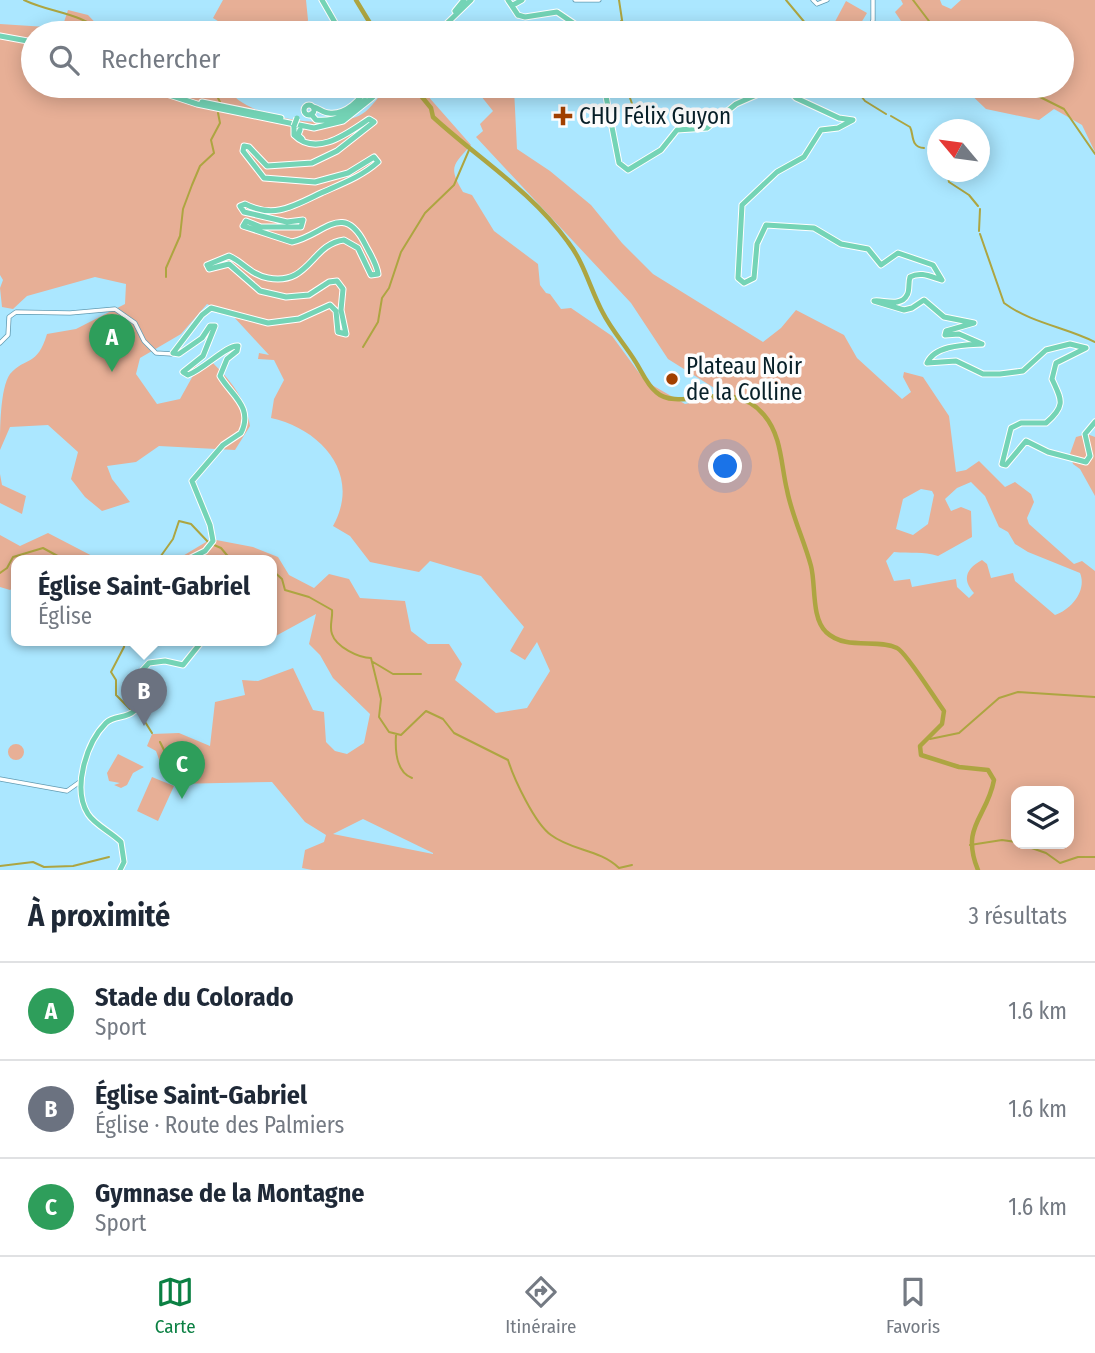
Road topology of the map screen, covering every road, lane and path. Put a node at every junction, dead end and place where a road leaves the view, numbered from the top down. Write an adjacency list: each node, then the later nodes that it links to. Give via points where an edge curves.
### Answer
1 (322, 0): 11 (main road)
2 (464, 0): 10 (main road)
3 (471, 0): 10 (main road)
4 (575, 0): 5 (street)
5 (599, 0)
6 (813, 0): 7 (street, via 817,4)
7 (827, 0)
8 (873, 0): 14 (street)
9 (515, 2): 13 (main road, via 518,15 557,12)
10 (453, 16): 12 (main road)
11 (334, 21)
12 (448, 21)
13 (570, 21)
14 (873, 21)
15 (0, 38): 16 (main road)
16 (21, 42)
17 (179, 98): 22 (main road, via 314,128 343,121)
18 (190, 98): 20 (main road, via 313,125 342,120)
19 (359, 98): 27 (main road, via 342,111)
20 (368, 98)
21 (368, 98): 27 (main road, via 342,117 319,120)
22 (369, 98)
23 (369, 98): 28 (main road, via 341,125 325,130)
24 (606, 98): 25 (main road, via 619,163 628,170 661,150 674,131 707,128)
25 (750, 98)
26 (796, 98): 31 (main road, via 835,117 853,120 821,130 804,157 777,172 744,203 737,274 741,281 748,283 754,278 761,232 772,223 817,229 841,244 868,249 881,265 898,253 930,263 942,280 916,274 910,277 904,299 874,301 907,310 924,300 944,317 974,322 944,334 962,335 981,345 942,350 930,357 929,364 956,361 983,374 1000,374 1023,371 1046,350 1070,344 1086,348 1056,362 1052,379 1061,402 1046,423 1021,423 1011,428 1003,465 1026,441 1086,462 1090,456 1085,434)
27 (309, 111): 28 (main road, bridge, via 297,117)
28 (296, 128): 30 (main road, via 299,136 312,143 339,139 367,120 374,121 337,151 309,164 270,167 248,146 243,150 258,173 270,180 315,182 348,173 374,157 378,162 295,208 263,211 240,206 244,212 264,218 303,220 302,227 261,227 246,221 243,226 292,242 332,223 345,222 359,234 378,274 371,275 358,247 344,240 328,245 305,270 288,277 264,277 229,257 211,261 207,267 229,264 260,291 286,297 309,295 337,281 343,289 346,334 338,332 336,311 330,305 299,319 268,323 211,308)
29 (0, 343): 30 (street, via 8,335 9,317 16,312 112,308 135,323 156,353)
30 (173, 353): 32 (main road, via 179,354 202,338 213,325 216,331 204,355 184,373 207,366 231,345 239,347 220,376 241,400 244,429 223,445 192,481 210,525 211,545)
31 (1095, 422)
32 (195, 555)
33 (198, 646): 35 (main road, via 183,665 163,661 142,668 128,686 136,702 134,710 103,726 87,750)
34 (0, 779): 35 (street, via 67,791)
35 (83, 781): 36 (main road, via 88,815 123,845)
36 (120, 870)

